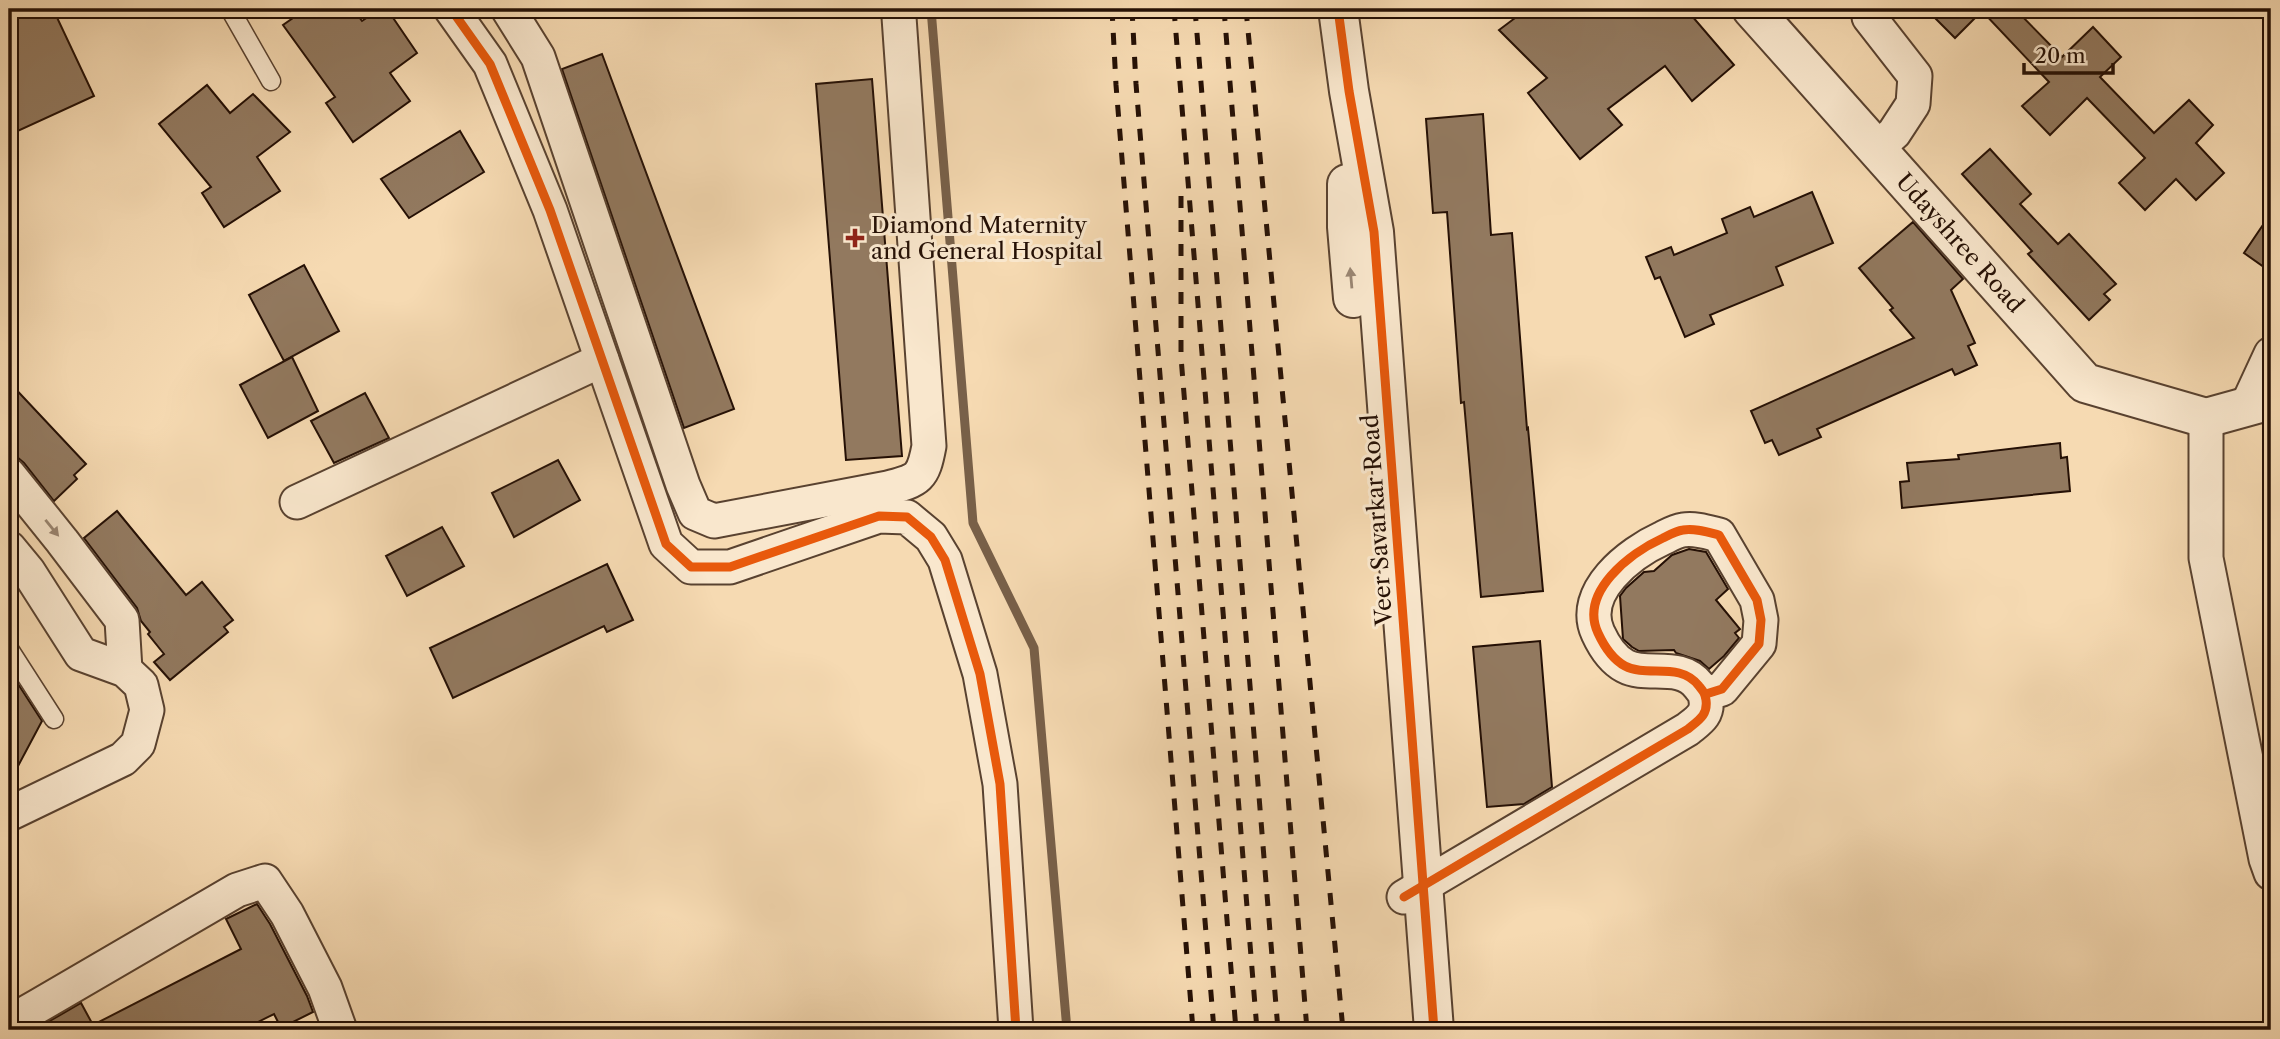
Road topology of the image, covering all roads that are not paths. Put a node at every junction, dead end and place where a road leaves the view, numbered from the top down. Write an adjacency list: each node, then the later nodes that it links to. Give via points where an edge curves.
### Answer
1 (230, 9): 8 (lane)
2 (451, 9): 11 (street, via 489,64 550,210)
3 (508, 9): 6 (street, via 538,57 683,485 695,513 714,521 888,488 911,482 925,468 929,446)
4 (1338, 9): 25 (street, Veer Savarkar Road, via 1349,91 1347,227)
5 (1752, 9): 9 (street, Udayshree Road)
6 (899, 17)
7 (1869, 17): 9 (street, via 1915,76 1913,104 1894,133)
8 (271, 81)
9 (1876, 149): 13 (street, Udayshree Road, via 2085,383)
10 (2271, 354): 12 (street)
11 (602, 360): 15 (street); 28 (street, via 666,544 691,567 730,567 879,516 907,517 931,537 945,560 980,674 1000,784)
12 (2259, 404): 13 (street)
13 (2206, 418): 24 (street, via 2206,558)
14 (9, 475): 17 (street, one-way to 17)
15 (297, 502)
16 (9, 548): 18 (street)
17 (93, 582): 18 (street); 20 (street, via 122,620)
18 (52, 609): 20 (street, via 81,654)
19 (9, 649): 22 (lane)
20 (125, 670): 23 (street, via 141,685 146,710 138,744 123,759)
21 (1706, 694): 21 (street, via 1683,673 1627,667 1606,648 1593,621 1607,579 1624,561 1680,530 1719,535 1757,600 1761,620 1759,644 1722,689); 25 (street, via 1702,718 1688,729)
22 (54, 719)
23 (9, 814)
24 (2271, 873)
25 (1414, 891): 29 (street, Veer Savarkar Road); 30 (street, Veer Savarkar Road)
26 (20, 1024): 27 (street, via 237,890 265,881 325,988)
27 (335, 1028)
28 (1016, 1030)
29 (1410, 1030)
30 (1434, 1030)

